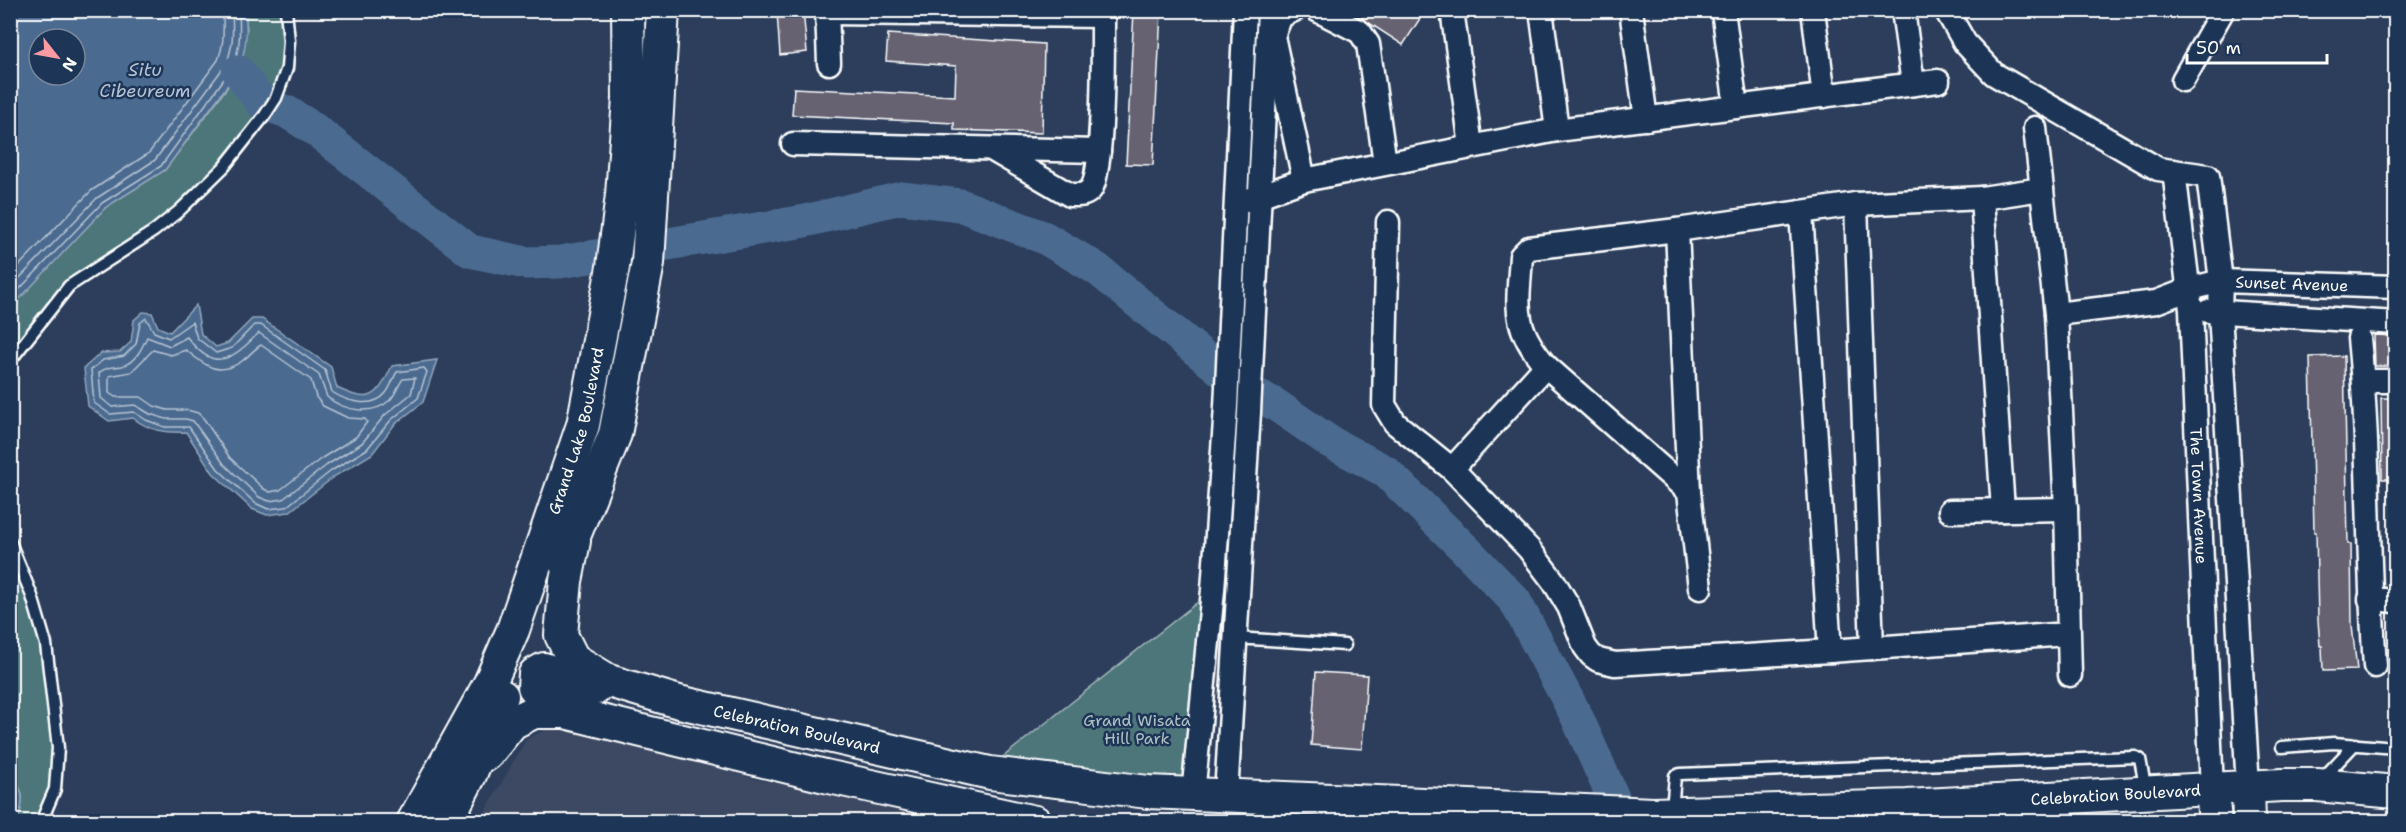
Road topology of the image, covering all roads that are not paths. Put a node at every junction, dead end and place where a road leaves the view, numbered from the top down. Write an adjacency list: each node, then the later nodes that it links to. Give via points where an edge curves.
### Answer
1 (286, 10): 49 (lane, via 286,68 276,98 265,115 224,167 179,211 69,286)
2 (628, 10): 83 (street, Grand Lake Boulevard, via 629,98 622,195 613,267 582,425 513,630 490,683)
3 (663, 10): 58 (street, Grand Lake Boulevard, via 648,263 615,434)
4 (1245, 10): 37 (street)
5 (1269, 10): 35 (street)
6 (1294, 10): 33 (street, via 1281,16 1273,36)
7 (1317, 10): 31 (street, via 1359,32 1368,44)
8 (1452, 10): 28 (street)
9 (1541, 10): 26 (street)
10 (1631, 10): 24 (street)
11 (1723, 10): 23 (street)
12 (1814, 10): 22 (street)
13 (1903, 10): 21 (street)
14 (1946, 10): 32 (street, via 1965,43 1994,74 2158,169)
15 (2223, 10): 19 (street)
16 (827, 12): 17 (street); 18 (street)
17 (1103, 14): 30 (street)
18 (829, 63)
19 (2183, 80)
20 (1938, 81): 21 (street)
21 (1913, 84): 22 (street)
22 (1824, 96): 23 (street)
23 (1736, 107): 24 (street)
24 (1646, 119): 26 (street)
25 (2035, 128): 34 (street)
26 (1557, 130): 28 (street)
27 (792, 144): 29 (street)
28 (1471, 146): 31 (street)
29 (991, 149): 30 (street); 30 (street, via 1058,190 1083,196 1094,183)
30 (1100, 151)
31 (1385, 163): 33 (street)
32 (2174, 171): 42 (street, The Town Avenue, via 2208,176); 44 (street, The Town Avenue)
33 (1304, 180): 35 (street)
34 (2042, 189): 36 (street); 46 (street)
35 (1260, 196): 37 (street); 64 (street)
36 (1982, 198): 38 (street); 56 (street)
37 (1237, 204): 80 (street, via 1213,590)
38 (1856, 204): 39 (street); 66 (street)
39 (1801, 212): 41 (street); 67 (street)
40 (1388, 222): 53 (street, via 1384,405 1395,423)
41 (1677, 230): 50 (street, via 1525,250 1521,256 1518,310 1522,332); 54 (street)
42 (2221, 281): 43 (street, Sunset Avenue); 44 (street, Sunset Avenue); 45 (street, The Town Avenue)
43 (2396, 287)
44 (2190, 300): 45 (street, Sunset Avenue); 46 (street); 78 (street, The Town Avenue)
45 (2220, 312): 47 (street, Sunset Avenue); 77 (street, The Town Avenue)
46 (2056, 314): 55 (street)
47 (2396, 323)
48 (2359, 338): 51 (street)
49 (10, 361)
50 (1546, 366): 53 (street); 54 (street)
51 (2363, 381): 52 (street); 61 (street)
52 (2396, 381)
53 (1452, 469): 67 (street, via 1529,549 1569,608 1585,647 1598,660 1615,664)
54 (1689, 492): 60 (street)
55 (2066, 509): 56 (street); 63 (street)
56 (2003, 510): 57 (street)
57 (1950, 511)
58 (574, 541): 70 (street, Celebration Boulevard, via 561,635 573,659 609,681); 75 (street, Grand Lake Boulevard, via 519,654)
59 (10, 542): 82 (lane, via 46,645 58,748 55,789)
60 (1700, 588)
61 (2370, 599): 62 (street); 68 (street)
62 (2396, 601)
63 (2068, 634): 66 (street); 69 (street)
64 (1235, 638): 65 (lane); 81 (street)
65 (1345, 645)
66 (1872, 648): 67 (street)
67 (1830, 651)
68 (2375, 666)
69 (2070, 675)
70 (679, 702): 74 (street, via 663,708 544,669 535,674 534,687 542,691 718,740); 80 (street, Celebration Boulevard, via 990,773)
71 (2355, 744): 72 (lane); 73 (lane); 76 (lane)
72 (2282, 747)
73 (2396, 748)
74 (767, 761): 75 (street, via 565,712 534,712 513,723); 85 (street)
75 (470, 775): 84 (street, Grand Lake Boulevard)
76 (2317, 784): 77 (street, Celebration Boulevard); 79 (street, Celebration Boulevard)
77 (2248, 787): 78 (street, Celebration Boulevard); 87 (street, The Town Avenue)
78 (2212, 790): 81 (street, Celebration Boulevard, via 1662,814); 86 (street, The Town Avenue)
79 (2396, 792)
80 (1193, 795): 81 (street, Celebration Boulevard)
81 (1226, 795)
82 (41, 822)
83 (413, 822)
84 (446, 822)
85 (1035, 822)
86 (2215, 822)
87 (2248, 822)

